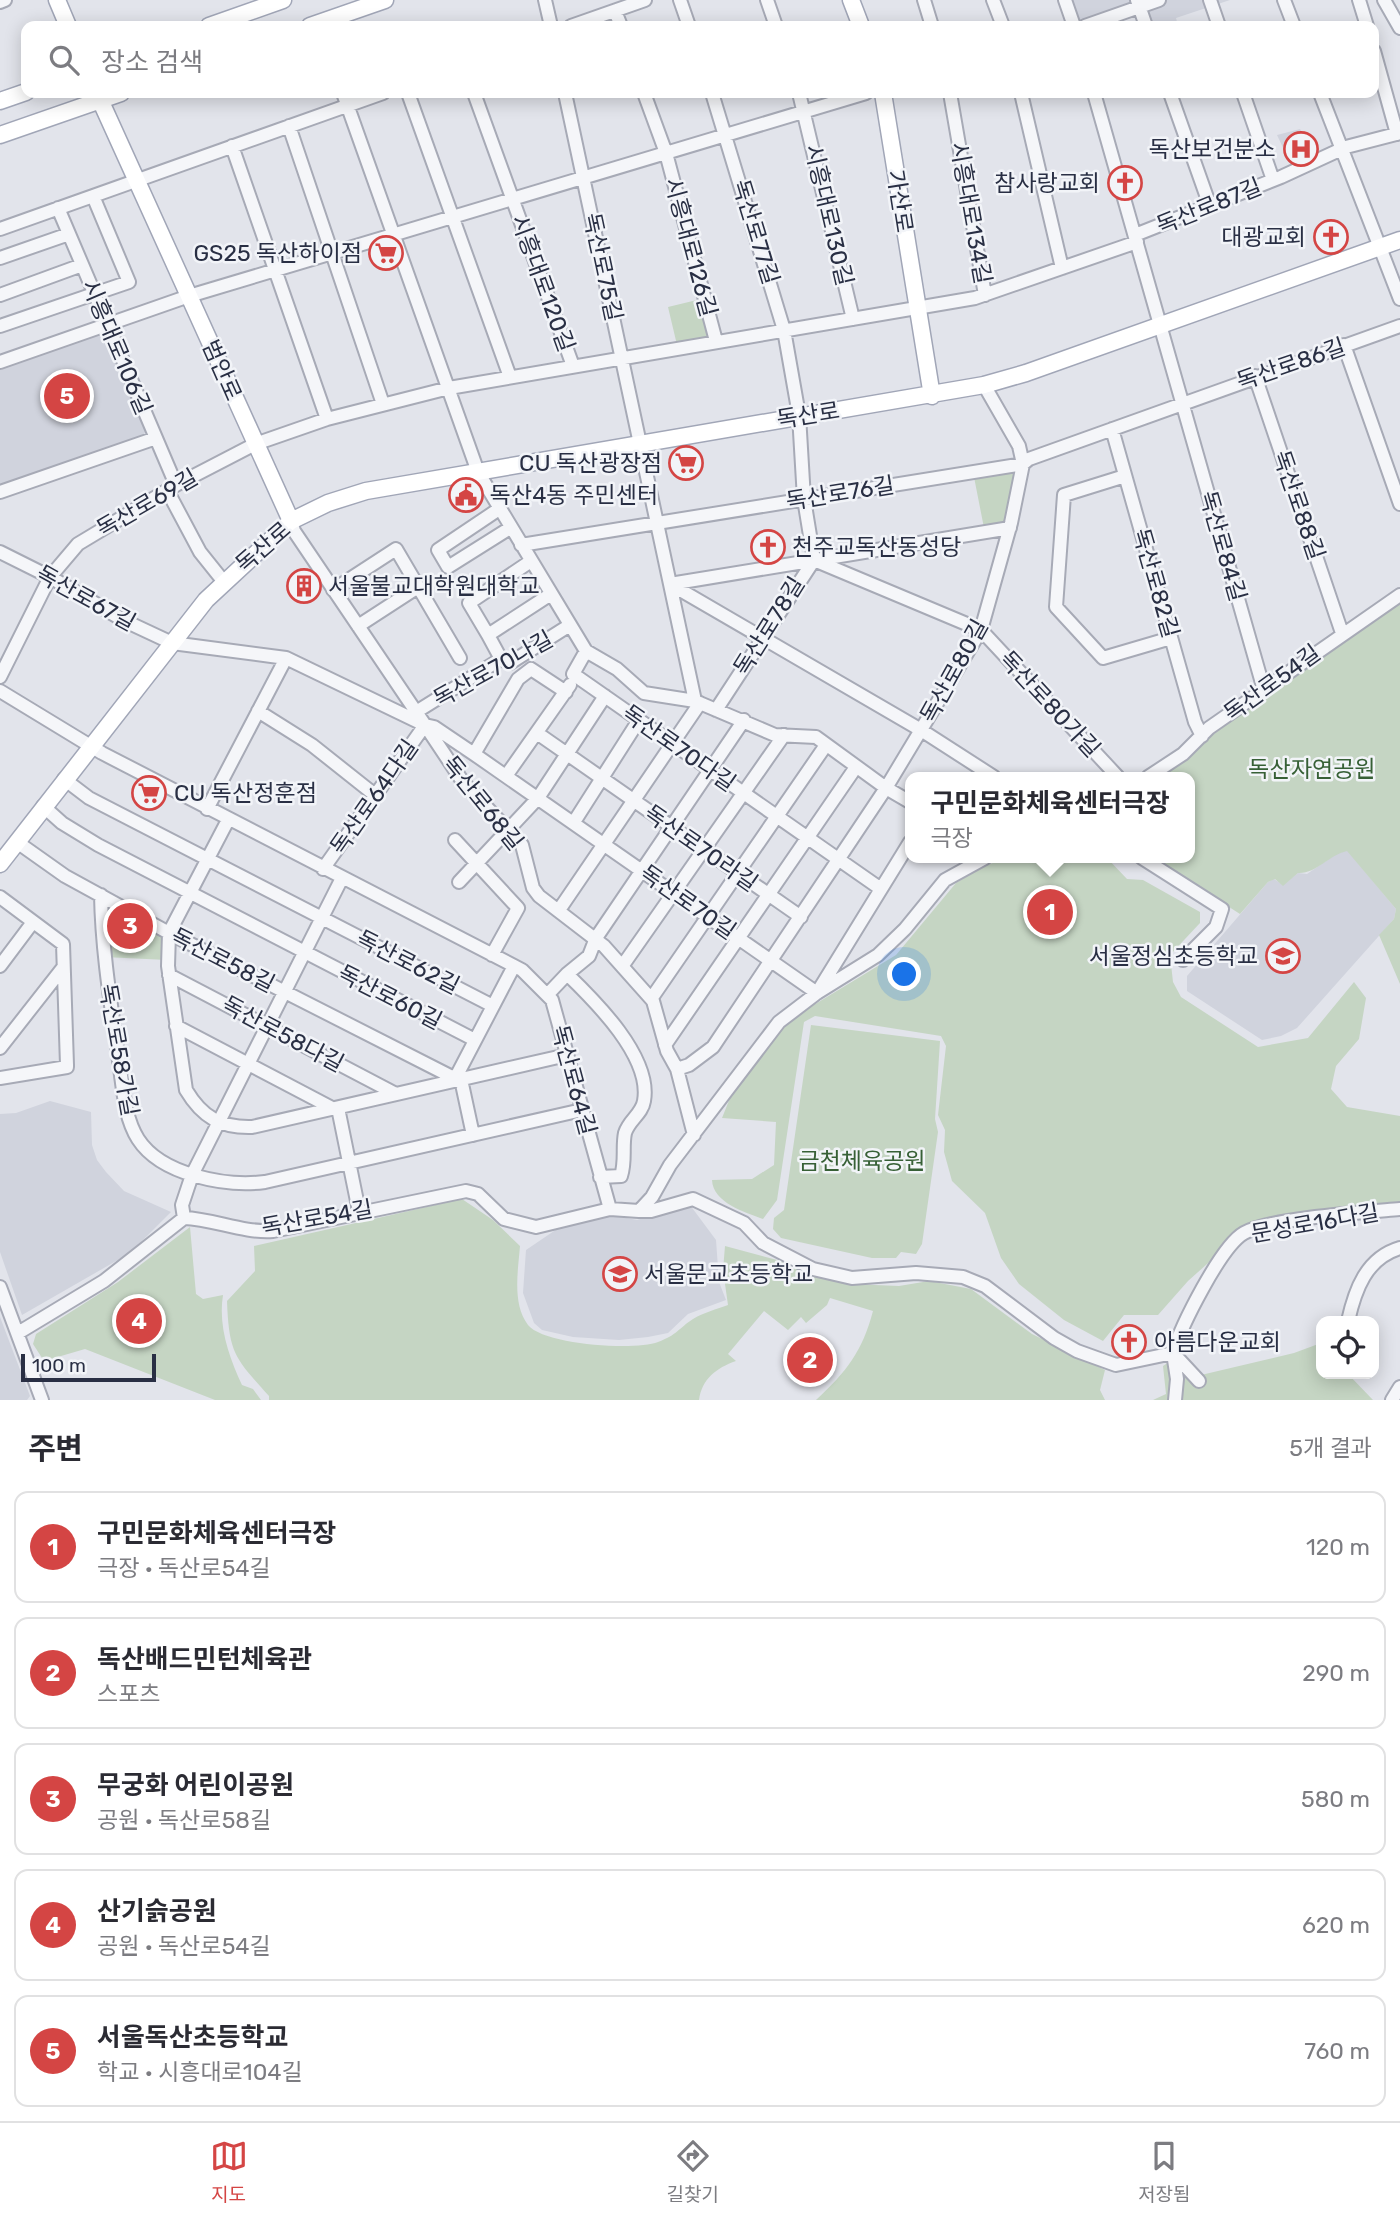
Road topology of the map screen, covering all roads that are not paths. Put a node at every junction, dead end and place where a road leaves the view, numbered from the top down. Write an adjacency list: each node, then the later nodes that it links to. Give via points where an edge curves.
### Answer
1 (5, 0): 18 (street)
2 (57, 0): 21 (main road)
3 (283, 0): 22 (main road)
4 (385, 0): 23 (main road)
5 (545, 0): 24 (street)
6 (645, 0): 20 (street)
7 (680, 0): 27 (street)
8 (767, 0): 28 (street)
9 (851, 0): 29 (main road)
10 (924, 0): 30 (street)
11 (993, 0): 31 (street)
12 (1065, 0): 32 (street)
13 (1159, 0): 19 (street)
14 (1210, 0): 35 (street)
15 (1284, 0): 36 (street)
16 (1359, 0): 37 (street)
17 (1384, 0): 38 (street)
18 (0, 2)
19 (1138, 4): 33 (street); 34 (street)
20 (615, 10): 25 (street); 26 (street)
21 (66, 21)
22 (223, 21)
23 (326, 21)
24 (550, 21)
25 (585, 21)
26 (619, 21)
27 (687, 21)
28 (774, 21)
29 (859, 21)
30 (930, 21)
31 (1001, 21)
32 (1072, 21)
33 (1097, 21)
34 (1144, 21)
35 (1217, 21)
36 (1292, 21)
37 (1365, 21)
38 (1400, 28)
39 (1379, 68): 61 (street)
40 (21, 94): 58 (main road)
41 (93, 98): 62 (main road)
42 (99, 98): 68 (main road, 범안로)
43 (410, 98): 74 (street)
44 (476, 98): 71 (street, 시흥대로120길)
45 (566, 98): 67 (street, 독산로75길)
46 (647, 98): 66 (street, 시흥대로126길)
47 (714, 98): 63 (street, 독산로77길)
48 (801, 98): 59 (street, 시흥대로130길)
49 (849, 98): 59 (street)
50 (884, 98): 91 (main road, 가산로)
51 (951, 98): 88 (street, 시흥대로134길)
52 (1022, 98): 84 (street)
53 (1095, 98): 78 (street, 독산로84길)
54 (1172, 98): 72 (street)
55 (1244, 98): 69 (street)
56 (1322, 98): 65 (street)
57 (345, 99): 60 (street); 77 (street)
58 (0, 101)
59 (805, 111): 63 (street, 시흥대로130길); 92 (street, 시흥대로130길)
60 (289, 126): 64 (street); 81 (street)
61 (1398, 133): 65 (street, 독산로87길)
62 (0, 135)
63 (727, 135): 66 (street, 시흥대로126길); 97 (street, 독산로77길)
64 (232, 146): 68 (street); 85 (street)
65 (1342, 149): 69 (street, 독산로87길); 80 (street)
66 (666, 153): 67 (street, 시흥대로126길); 98 (street, 시흥대로126길)
67 (584, 178): 71 (street, 시흥대로120길); 101 (street, 독산로75길)
68 (136, 180): 70 (street); 89 (main road, 범안로)
69 (1273, 180): 72 (street, 독산로87길)
70 (93, 196): 73 (street); 86 (street, via 129,282)
71 (513, 199): 74 (street); 102 (street, 시흥대로120길)
72 (1210, 206): 78 (street, 독산로87길)
73 (58, 208): 75 (street); 76 (street, 시흥대로106길)
74 (453, 217): 77 (street); 104 (street)
75 (0, 229)
76 (69, 234): 82 (street); 83 (street, 시흥대로106길)
77 (394, 235): 81 (street); 106 (street)
78 (1136, 238): 84 (street, 독산로87길); 94 (street, 독산로84길)
79 (1400, 240): 80 (main road, 독산로)
80 (1380, 247): 90 (street); 94 (main road, 독산로)
81 (332, 253): 85 (street); 109 (street)
82 (0, 258)
83 (82, 265): 86 (street, 시흥대로106길); 87 (street)
84 (1062, 268): 88 (street, 시흥대로134길)
85 (275, 270): 89 (street); 111 (street)
86 (95, 294): 93 (street, 시흥대로106길); 96 (street)
87 (0, 295)
88 (985, 295): 91 (street)
89 (189, 296): 93 (street); 114 (main road, 범안로)
90 (1400, 299)
91 (917, 309): 92 (street); 107 (main road, 가산로)
92 (853, 319): 97 (street)
93 (108, 324): 100 (street); 113 (street, 시흥대로106길)
94 (1161, 324): 105 (main road, 독산로); 108 (street, 독산로84길)
95 (1400, 326): 99 (street, 독산로86길)
96 (0, 327)
97 (784, 330): 98 (street); 110 (street, 독산로77길)
98 (716, 341): 101 (street)
99 (1344, 345): 103 (street, 독산로86길); 122 (street)
100 (1, 357)
101 (622, 357): 102 (street); 115 (street, 독산로75길)
102 (573, 366): 104 (street)
103 (1255, 376): 108 (street, 독산로86길); 142 (street, 독산로88길)
104 (510, 377): 106 (street)
105 (984, 385): 107 (main road, 독산로); 116 (street, via 1019,446)
106 (449, 388): 109 (street); 117 (street)
107 (932, 396): 110 (main road, 독산로)
108 (1183, 401): 112 (street); 153 (street, 독산로84길)
109 (383, 404): 111 (street)
110 (799, 415): 115 (main road, 독산로); 121 (street, 독산로78길)
111 (327, 419): 114 (street)
112 (1112, 429): 116 (street); 118 (street, 독산로82길)
113 (156, 438): 119 (street, 시흥대로106길); 120 (street)
114 (255, 444): 119 (street, 독산로69길); 124 (main road, 범안로)
115 (642, 446): 117 (main road, 독산로); 125 (street, 독산로75길)
116 (1023, 464): 121 (street, 독산로76길); 127 (street, 독산로80길)
117 (478, 472): 123 (street); 124 (main road, 독산로, via 366,491)
118 (1125, 476): 144 (street, 독산로82길); 144 (street, via 1064,495 1056,607 1103,658)
119 (171, 487): 132 (street, 독산로69길, via 78,544); 133 (street, 독산로, via 200,552)
120 (0, 492)
121 (804, 499): 125 (street, 독산로76길); 130 (street, 독산로78길)
122 (1400, 504)
123 (499, 509): 126 (street); 126 (street, via 438,550 448,567)
124 (291, 521): 133 (main road, 독산로); 136 (street, 독산로70길)
125 (657, 522): 128 (street, 독산로76길); 134 (street, 독산로75길)
126 (510, 527): 128 (street)
127 (1010, 528): 130 (street); 141 (street, 독산로80길)
128 (521, 545): 131 (street)
129 (0, 552): 132 (street, 독산로67길)
130 (814, 560): 134 (street); 141 (street); 145 (street, 독산로78길)
131 (531, 561): 137 (street); 143 (street, via 469,603)
132 (50, 577): 146 (street, 독산로67길); 152 (street, 독산로69길)
133 (224, 582): 146 (main road, 독산로)
134 (670, 584): 145 (street); 157 (street, 독산로75길)
135 (418, 587): 136 (street, via 396,549); 140 (street); 149 (street)
136 (333, 590): 140 (street, 독산로70길)
137 (551, 594): 139 (street); 143 (street)
138 (1400, 595): 142 (street, 독산로54길)
139 (570, 625): 147 (street); 150 (street, 독산로70나길, via 510,663)
140 (358, 626): 160 (street, 독산로70길)
141 (981, 630): 164 (street, 독산로80길); 176 (street, 독산로80가길)
142 (1342, 633): 153 (street, 독산로54길)
143 (488, 635): 150 (street)
144 (1171, 638): 167 (street, 독산로82길)
145 (761, 639): 159 (street, 독산로78길); 164 (street)
146 (172, 643): 148 (street); 170 (main road, 독산로)
147 (586, 652): 151 (street, via 574,668); 157 (street, via 617,668 644,692)
148 (286, 658): 158 (street); 163 (street)
149 (460, 658)
150 (501, 659): 160 (street, 독산로70나길)
151 (576, 676): 155 (street); 156 (street, 독산로70다길)
152 (0, 677)
153 (1264, 690): 167 (street, 독산로54길)
154 (0, 691): 170 (street, 독산로64길)
155 (566, 692): 165 (street); 171 (street, via 531,669 518,679)
156 (605, 696): 161 (street, 독산로70다길); 172 (street)
157 (697, 702): 159 (street); 168 (street)
158 (258, 710): 183 (street); 188 (street)
159 (716, 710): 162 (street)
160 (416, 712): 163 (street, 독산로70길)
161 (639, 720): 168 (street, 독산로70다길); 179 (street)
162 (744, 720): 166 (street); 174 (street)
163 (425, 725): 171 (street, 독산로70길); 183 (street, 독산로64다길); 193 (street, 독산로68길, via 463,782)
164 (921, 730): 175 (street); 181 (street, 독산로80길)
165 (537, 733): 172 (street, 독산로70라길); 178 (street)
166 (784, 735): 169 (street, via 808,734); 182 (street)
167 (1202, 736): 177 (street, 독산로54길)
168 (673, 744): 174 (street, 독산로70다길); 186 (street)
169 (826, 744): 173 (street); 189 (street)
170 (90, 745): 180 (main road, 독산로); 188 (street, 독산로64길)
171 (474, 754): 178 (street, 독산로70길)
172 (567, 755): 179 (street, 독산로70라길); 184 (street)
173 (856, 767): 181 (street); 194 (street)
174 (710, 769): 182 (street, 독산로70다길); 192 (street)
175 (986, 772)
176 (1113, 772)
177 (1156, 772)
178 (506, 776): 184 (street, 독산로70길)
179 (602, 778): 186 (street, 독산로70라길); 191 (street)
180 (64, 779): 187 (main road, 독산로); 200 (street, 독산로62길, via 89,798)
181 (886, 788): 185 (street); 201 (street, 독산로80길)
182 (744, 793): 189 (street, 독산로70다길); 198 (street)
183 (375, 795): 206 (street, 독산로64다길)
184 (538, 798): 191 (street, 독산로70길); 193 (street)
185 (905, 799)
186 (634, 800): 192 (street, 독산로70라길); 197 (street)
187 (43, 807): 196 (main road, 독산로); 213 (street, 독산로60길, via 98,845)
188 (207, 809): 190 (street, 독산로64길)
189 (777, 816): 194 (street, 독산로70다길); 208 (street)
190 (228, 820): 200 (street); 206 (street, 독산로64길)
191 (574, 822): 197 (street, 독산로70길)
192 (672, 827): 198 (street, 독산로70라길); 207 (street)
193 (511, 830): 205 (street); 217 (street, 독산로68길, via 522,845 533,888)
194 (808, 837): 201 (street, 독산로70다길); 215 (street)
195 (455, 840): 205 (street)
196 (17, 842): 204 (main road, 독산로); 214 (street, 독산로58길)
197 (605, 844): 207 (street, 독산로70길); 217 (street)
198 (704, 849): 208 (street, 독산로70라길); 212 (street)
199 (905, 850): 211 (street)
200 (208, 857): 213 (street); 220 (street, 독산로62길)
201 (839, 859): 211 (street, 독산로70다길); 219 (street)
202 (974, 863): 236 (street, via 945,880 893,943)
203 (1150, 863): 227 (street, via 1222,909 1216,926)
204 (0, 864)
205 (477, 864): 210 (street); 226 (street, via 518,908)
206 (323, 869): 209 (street, 독산로64길)
207 (642, 870): 212 (street, 독산로70길); 223 (street)
208 (738, 873): 215 (street, 독산로70라길); 218 (street)
209 (342, 878): 220 (street); 226 (street, 독산로64길)
210 (459, 882)
211 (881, 889): 236 (street)
212 (674, 892): 218 (street, 독산로70길); 229 (street)
213 (189, 893): 222 (street); 225 (street, 독산로60길)
214 (101, 895): 222 (street, 독산로58길); 257 (street, 독산로58가길, via 104,965 132,1125 146,1149)
215 (768, 895): 219 (street, 독산로70라길); 224 (street)
216 (0, 897): 221 (street)
217 (559, 910): 223 (street, 독산로68길)
218 (708, 916): 224 (street, 독산로70길); 238 (street)
219 (801, 917): 228 (street)
220 (323, 918): 225 (street); 239 (street, 독산로62길)
221 (33, 922): 230 (street); 232 (street, via 63,944)
222 (169, 933): 234 (street); 235 (street, 독산로58길)
223 (596, 938): 229 (street, 독산로68길); 233 (street, via 589,956)
224 (738, 938): 228 (street, 독산로70길); 244 (street)
225 (304, 953): 235 (street); 242 (street, 독산로60길)
226 (492, 955): 231 (street, 독산로64길)
227 (1183, 960)
228 (772, 961): 236 (street, 독산로70길); 247 (street, via 713,1047)
229 (623, 965): 238 (street, 독산로68길)
230 (0, 966)
231 (514, 966): 237 (street, 독산로64길); 239 (street)
232 (62, 969): 243 (street); 248 (street, via 67,1067)
233 (567, 974): 237 (street); 258 (street, via 617,1029 640,1073 644,1093 639,1112 625,1133 621,1176)
234 (169, 975): 240 (street, 독산로58다길); 241 (street)
235 (285, 991): 240 (street, 독산로58길); 249 (street, 독산로58길)
236 (817, 993): 255 (street, via 766,1037)
237 (548, 994): 245 (street, 독산로64길)
238 (651, 999): 244 (street, 독산로68길, via 661,1021)
239 (493, 1006): 242 (street)
240 (267, 1025): 246 (street, 독산로58길); 250 (street, 독산로58다길)
241 (176, 1026): 246 (street); 253 (street, via 186,1090)
242 (475, 1040): 249 (street)
243 (1, 1044)
244 (664, 1045): 247 (street, 독산로68길)
245 (568, 1055): 249 (street); 252 (street, 독산로64길)
246 (248, 1063): 251 (street); 253 (street, 독산로58길)
247 (677, 1069): 255 (street, 독산로68길)
248 (0, 1078)
249 (458, 1080): 250 (street); 254 (street)
250 (396, 1094): 251 (street)
251 (336, 1108): 253 (street, via 251,1127); 256 (street)
252 (582, 1110): 254 (street, 독산로58가길); 258 (street, 독산로64길)
253 (217, 1123): 257 (street, 독산로58길)
254 (473, 1135): 256 (street, 독산로58가길)
255 (694, 1135): 262 (street)
256 (349, 1164): 257 (street, 독산로58가길, via 244,1185); 261 (street)
257 (192, 1175): 263 (street, via 182,1205)
258 (600, 1177): 259 (street, 독산로64길)
259 (610, 1209): 261 (street, 독산로54길, via 536,1227 504,1219 478,1194 466,1191); 262 (street, 독산로54길)
260 (1400, 1209): 268 (street, 문성로16다길, via 1245,1233 1232,1243 1199,1296)
261 (359, 1211): 263 (street, 독산로54길, via 261,1232)
262 (639, 1211): 268 (street, 독산로54길, via 693,1199 744,1223 763,1243 813,1269 852,1278 916,1273 963,1277 985,1286 1054,1338 1116,1365)
263 (184, 1218): 267 (street, via 104,1281)
264 (1400, 1248): 266 (street, via 1367,1270)
265 (0, 1287): 267 (street)
266 (1349, 1316)
267 (18, 1333): 271 (street)
268 (1173, 1353): 269 (street); 272 (street, 문성로16다길)
269 (1199, 1381)
270 (1400, 1387): 273 (street)
271 (42, 1400)
272 (1175, 1400)
273 (1392, 1400)

